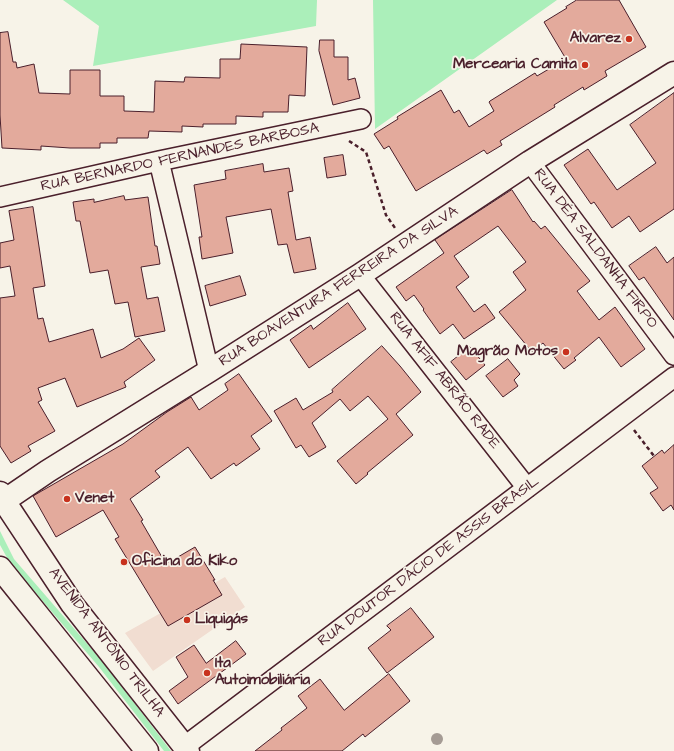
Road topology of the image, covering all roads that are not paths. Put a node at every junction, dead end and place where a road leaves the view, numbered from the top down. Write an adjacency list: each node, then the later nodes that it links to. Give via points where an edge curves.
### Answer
1 (674, 73): 4 (street, RUA BOAVENTURA FERREIRA DA SILVA)
2 (361, 119): 3 (street, RUA BERNARDO FERNANDES BARBOSA)
3 (159, 160): 5 (street, RUA BERNARDO FERNANDES BARBOSA); 8 (street)
4 (530, 162): 6 (street, RUA BOAVENTURA FERREIRA DA SILVA); 7 (street, RUA DÉA SALDANHA FIRPO)
5 (0, 197)
6 (360, 275): 8 (street, RUA BOAVENTURA FERREIRA DA SILVA); 10 (street, RUA AFIF ABRÃO RADE)
7 (674, 355)
8 (209, 371): 11 (street, RUA BOAVENTURA FERREIRA DA SILVA)
9 (674, 377): 10 (street, RUA DOUTOR DÁCIO DE ASSIS BRASIL)
10 (527, 488): 13 (street, RUA DOUTOR DÁCIO DE ASSIS BRASIL)
11 (2, 497): 13 (street, AVENIDA ANTÔNIO TRILHA, via 72,604)
12 (0, 568): 14 (street)
13 (187, 749)
14 (147, 751)

